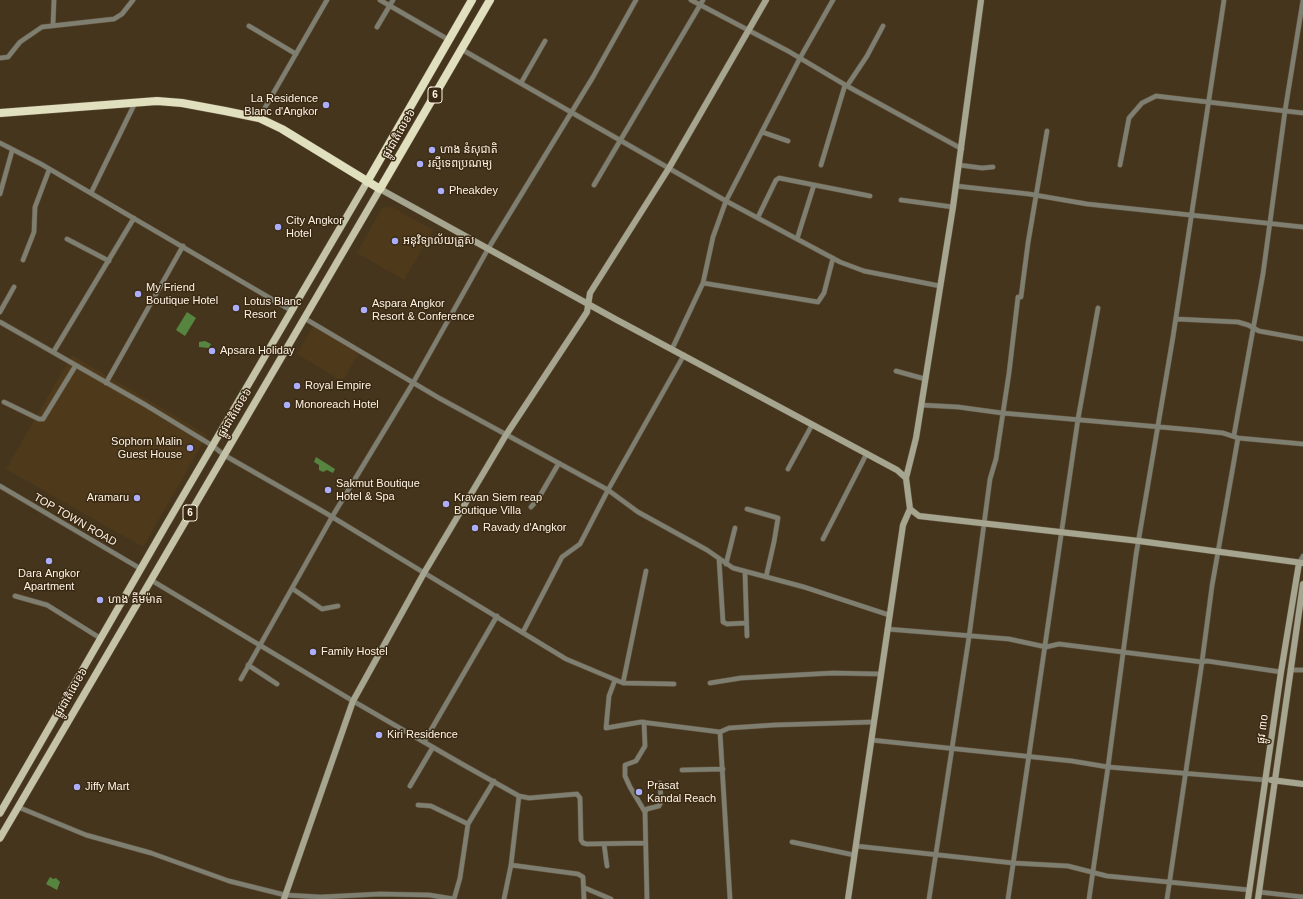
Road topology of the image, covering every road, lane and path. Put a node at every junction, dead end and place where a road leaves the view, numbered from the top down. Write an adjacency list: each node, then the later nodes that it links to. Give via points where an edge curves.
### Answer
1 (54, 0): 18 (street)
2 (133, 0): 18 (street, via 114,20)
3 (327, 0): 26 (street)
4 (380, 0): 16 (street)
5 (393, 0): 16 (street)
6 (472, 0): 23 (highway, ផ្លូវជាតិលេខ៦ / 6)
7 (490, 0): 25 (highway, ផ្លូវជាតិលេខ៦ / 6)
8 (636, 0): 34 (street, via 594,77)
9 (691, 0): 17 (street)
10 (703, 0): 17 (street)
11 (766, 0): 22 (street)
12 (833, 0): 28 (street)
13 (981, 0): 43 (street)
14 (1224, 0): 32 (street)
15 (1302, 0): 33 (street)
16 (390, 5): 21 (street); 23 (street)
17 (700, 5): 22 (street); 40 (street)
18 (53, 24): 27 (street, via 32,33 20,42 8,57)
19 (249, 26): 26 (street)
20 (883, 26): 30 (street, via 867,56)
21 (377, 27)
22 (749, 32): 28 (street); 49 (street)
23 (449, 40): 51 (highway, ផ្លូវជាតិលេខ៦ / 6)
24 (545, 41): 29 (street)
25 (461, 49): 29 (street); 55 (highway, ផ្លូវជាតិលេខ៦ / 6)
26 (296, 54): 37 (street)
27 (0, 58)
28 (800, 58): 30 (street); 39 (street)
29 (521, 82): 34 (street)
30 (846, 85): 43 (street); 45 (street)
31 (136, 102): 35 (highway); 37 (highway, via 182,103); 56 (street)
32 (1208, 102): 33 (street); 47 (street, via 1156,96 1142,103 1129,118); 63 (street)
33 (1285, 110): 36 (street); 66 (street)
34 (571, 111): 40 (street); 71 (street)
35 (0, 113)
36 (1303, 113)
37 (259, 118): 51 (highway, via 282,129)
38 (1047, 131): 59 (street)
39 (762, 132): 41 (street); 61 (street)
40 (622, 140): 49 (street); 52 (street)
41 (788, 141)
42 (0, 143): 44 (street)
43 (962, 149): 46 (street)
44 (12, 151): 50 (street); 57 (street)
45 (820, 165)
46 (959, 165): 48 (street); 54 (street)
47 (1120, 165)
48 (993, 167)
49 (669, 168): 61 (street); 78 (street, via 590,293)
50 (49, 170): 56 (street); 73 (street, via 35,207 34,232)
51 (367, 182): 55 (highway); 80 (main road, ផ្លូវជាតិលេខ៦ / 6)
52 (594, 185)
53 (814, 185): 58 (street); 64 (street, via 778,178); 69 (street)
54 (956, 186): 59 (street); 62 (street)
55 (380, 189): 71 (street); 82 (main road, ផ្លូវជាតិលេខ៦ / 6)
56 (91, 193): 65 (street)
57 (0, 194)
58 (870, 196)
59 (1037, 196): 63 (street, via 1087,204); 97 (street)
60 (902, 200): 62 (street)
61 (726, 201): 64 (street); 75 (street, via 713,237)
62 (953, 207): 77 (street)
63 (1192, 214): 66 (street); 83 (street)
64 (758, 217): 69 (street)
65 (134, 218): 70 (street); 74 (street)
66 (1271, 223): 67 (street); 85 (street)
67 (1303, 227)
68 (67, 239): 74 (street)
69 (797, 239): 72 (street)
70 (183, 246): 80 (street); 93 (street)
71 (488, 249): 78 (street); 94 (street)
72 (833, 258): 75 (street, via 824,293 818,302); 77 (street, via 864,271)
73 (23, 260)
74 (109, 261): 88 (street)
75 (703, 283): 87 (street)
76 (14, 286): 81 (street)
77 (940, 286): 92 (street)
78 (588, 303): 87 (street); 101 (street, via 587,312)
79 (1098, 308): 98 (street)
80 (292, 311): 104 (main road, ផ្លូវជាតិលេខ៦ / 6)
81 (0, 312)
82 (304, 318): 94 (street); 106 (main road, ផ្លូវជាតិលេខ៦ / 6)
83 (1176, 319): 85 (street, via 1230,321 1248,325); 100 (street)
84 (0, 322): 88 (street)
85 (1254, 330): 86 (street); 102 (street, via 1242,385)
86 (1303, 339)
87 (672, 349): 89 (street)
88 (54, 352): 90 (street)
89 (684, 355): 99 (street); 111 (street)
90 (76, 365): 93 (street); 95 (street, via 43,419)
91 (896, 370): 92 (street)
92 (925, 379): 96 (street)
93 (106, 383): 104 (street)
94 (413, 383): 101 (street); 115 (street)
95 (4, 402)
96 (921, 406): 97 (street, via 958,407); 109 (street)
97 (1002, 413): 98 (street); 116 (street)
98 (1078, 419): 100 (street); 118 (street)
99 (812, 425): 105 (street); 108 (street)
100 (1159, 428): 102 (street); 120 (street)
101 (506, 435): 107 (street); 128 (street)
102 (1236, 436): 103 (street); 121 (street)
103 (1303, 444)
104 (213, 446): 106 (street); 126 (main road, ផ្លូវជាតិលេខ៦ / 6)
105 (867, 453): 109 (street); 119 (street)
106 (224, 455): 115 (street); 131 (main road, ផ្លូវជាតិលេខ៦ / 6)
107 (558, 463): 111 (street); 112 (street, via 538,499)
108 (788, 469)
109 (906, 478): 114 (street)
110 (0, 486): 126 (street, TOP TOWN ROAD)
111 (608, 490): 123 (street, via 638,512); 140 (street, via 580,544 562,557)
112 (531, 506)
113 (747, 509): 130 (street, via 777,517 778,520)
114 (910, 510): 116 (street, via 924,517); 136 (street, via 903,525)
115 (332, 517): 128 (street); 133 (street)
116 (984, 524): 118 (street); 142 (street)
117 (735, 528): 125 (street)
118 (1062, 532): 120 (street); 145 (street)
119 (823, 539)
120 (1139, 541): 121 (street); 146 (street)
121 (1218, 553): 124 (street); 147 (street)
122 (1303, 556): 124 (street)
123 (719, 559): 125 (street); 138 (street, via 723,622)
124 (1301, 563): 151 (street, ផ្លូវ ៣០)
125 (726, 564): 129 (street)
126 (141, 569): 143 (main road, ផ្លូវជាតិលេខ៦ / 6)
127 (646, 571): 156 (street)
128 (424, 572): 137 (street); 159 (street)
129 (745, 573): 130 (street); 138 (street)
130 (766, 577): 136 (street)
131 (150, 580): 144 (street); 181 (main road, ផ្លូវជាតិលេខ៦ / 6)
132 (1303, 584): 149 (street, ផ្លូវ ៣០)
133 (293, 589): 135 (street, via 322,608); 144 (street)
134 (15, 596): 143 (street, via 47,605)
135 (338, 606)
136 (889, 615): 139 (street)
137 (496, 616): 140 (street); 164 (street)
138 (746, 623): 141 (street)
139 (887, 629): 142 (street); 152 (street)
140 (523, 632): 154 (street, via 566,659)
141 (747, 636)
142 (969, 637): 145 (street, via 1009,639); 166 (street)
143 (100, 638): 179 (main road, ផ្លូវជាតិលេខ៦ / 6)
144 (259, 646): 148 (street); 159 (street)
145 (1046, 647): 146 (street, via 1059,644); 167 (street)
146 (1123, 654): 147 (street); 168 (street)
147 (1202, 662): 151 (street); 171 (street)
148 (248, 666): 153 (street); 157 (street)
149 (1290, 670): 150 (street); 173 (street, ផ្លូវ ៣០)
150 (1303, 670)
151 (1281, 672): 172 (street, ផ្លូវ ៣០)
152 (880, 674): 155 (street, via 833,673); 161 (street)
153 (241, 679)
154 (615, 680): 156 (street); 160 (street, via 609,696 606,728)
155 (710, 682)
156 (623, 683): 158 (street)
157 (277, 684)
158 (674, 684)
159 (353, 701): 164 (street); 201 (street)
160 (644, 722): 162 (street); 183 (street, via 645,746 636,762 625,765 625,776)
161 (873, 722): 162 (street, via 774,725 729,728); 163 (street)
162 (720, 732): 169 (street)
163 (871, 740): 166 (street); 190 (street)
164 (424, 742): 165 (street)
165 (433, 747): 174 (street); 177 (street)
166 (952, 748): 167 (street); 191 (street)
167 (1028, 757): 168 (street); 193 (street)
168 (1108, 767): 171 (street); 196 (street)
169 (723, 769): 170 (street); 207 (street)
170 (682, 770)
171 (1186, 775): 172 (street); 197 (street)
172 (1266, 780): 173 (street); 199 (street, ផ្លូវ ៣០)
173 (1274, 780): 176 (street); 200 (street, ផ្លូវ ៣០)
174 (494, 781): 178 (street); 185 (street)
175 (660, 783): 183 (street, via 658,806)
176 (1303, 784)
177 (410, 786)
178 (519, 796): 189 (street, via 529,798 577,794 580,798 581,840 587,844); 194 (street)
179 (7, 800): 181 (main road); 182 (main road, ផ្លូវជាតិលេខ៦ / 6)
180 (418, 805): 185 (street, via 430,806)
181 (18, 806): 184 (main road, ផ្លូវជាតិលេខ៦ / 6); 201 (street, via 86,835 151,853 229,881)
182 (2, 810): 184 (main road)
183 (645, 812): 188 (street)
184 (14, 814): 186 (main road, ផ្លូវជាតិលេខ៦ / 6)
185 (468, 824): 201 (street, via 460,878 454,899 429,895 380,894)
186 (0, 838)
187 (792, 842): 192 (street)
188 (645, 843): 189 (street); 206 (street)
189 (604, 844): 195 (street)
190 (856, 846): 191 (street); 192 (street)
191 (935, 854): 193 (street); 209 (street)
192 (854, 855): 208 (street)
193 (1013, 863): 196 (street, via 1068,866); 210 (street)
194 (511, 865): 198 (street, via 578,874 583,877); 203 (street)
195 (607, 866)
196 (1093, 873): 197 (street); 211 (street)
197 (1170, 882): 199 (street); 212 (street)
198 (585, 888): 204 (street); 205 (street)
199 (1250, 890): 213 (street, ផ្លូវ ៣០)
200 (1258, 896): 202 (street)
201 (284, 897)
202 (1303, 897)
203 (504, 899)
204 (584, 899)
205 (611, 899)
206 (647, 899)
207 (730, 899)
208 (848, 899)
209 (929, 899)
210 (1008, 899)
211 (1089, 899)
212 (1167, 899)
213 (1248, 899)

